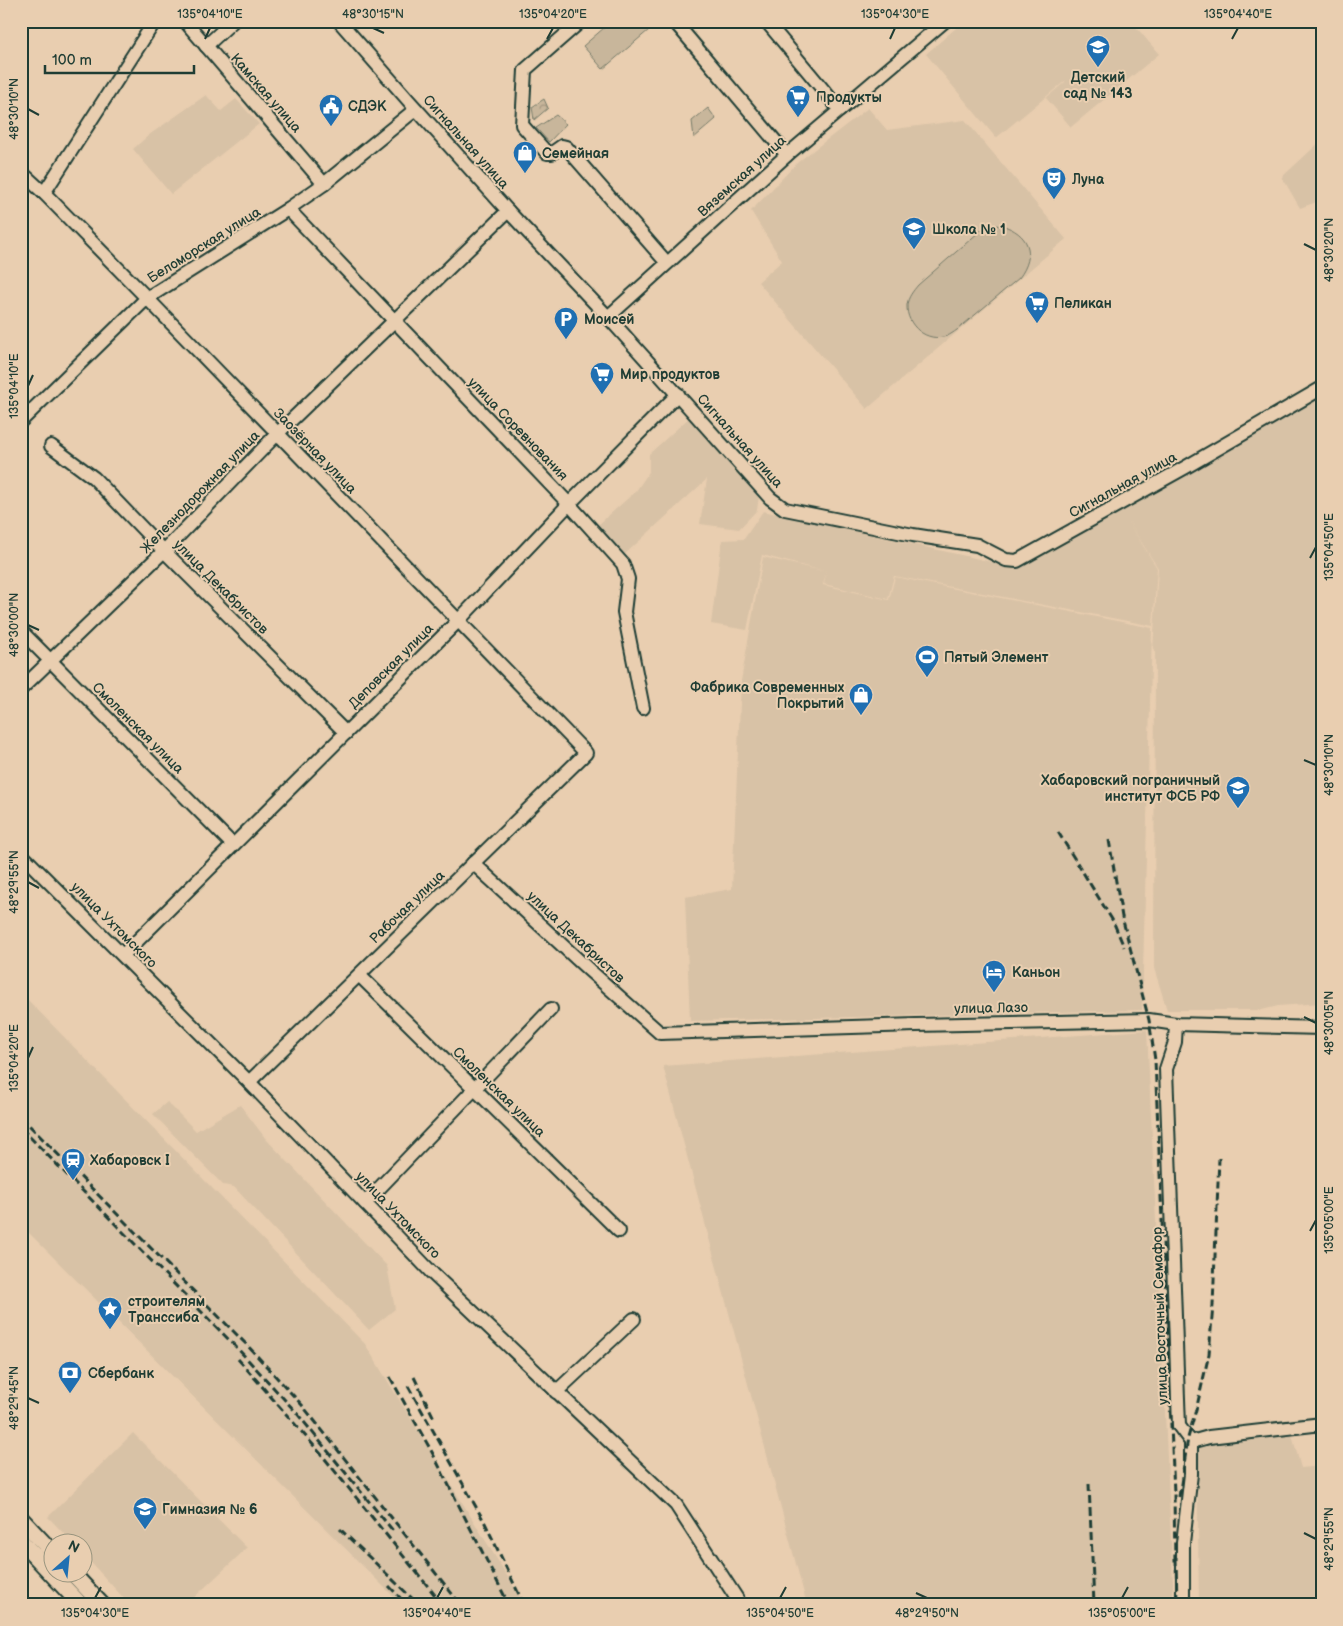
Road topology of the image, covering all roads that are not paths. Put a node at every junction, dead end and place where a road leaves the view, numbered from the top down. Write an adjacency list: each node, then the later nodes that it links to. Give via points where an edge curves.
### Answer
1 (155, 21): 15 (street)
2 (185, 21): 9 (street, Камская улица)
3 (233, 21): 9 (street)
4 (339, 21): 10 (street, Сигнальная улица)
5 (581, 21): 18 (street, via 526,70 522,125 547,153 566,147)
6 (674, 21): 12 (street)
7 (766, 21): 11 (street)
8 (945, 21): 11 (street, Вяземская улица)
9 (206, 46): 14 (street, Камская улица)
10 (416, 109): 14 (street, Беломорская улица); 17 (street, Сигнальная улица)
11 (840, 110): 12 (street, Вяземская улица)
12 (787, 155): 18 (street, Вяземская улица)
13 (21, 172): 15 (street, Заозёрная улица)
14 (324, 184): 16 (street, Беломорская улица)
15 (44, 193): 19 (street, Заозёрная улица)
16 (288, 209): 19 (street, Беломорская улица); 21 (street, улица Соревнования)
17 (508, 211): 20 (street, Сигнальная улица); 21 (street, Железнодорожная улица)
18 (667, 264): 20 (street, Вяземская улица)
19 (147, 298): 24 (street, Беломорская улица); 25 (street, Заозёрная улица)
20 (608, 317): 23 (street, Сигнальная улица)
21 (394, 321): 25 (street, Железнодорожная улица); 27 (street, улица Соревнования)
22 (1322, 388): 23 (street, Сигнальная улица, via 1017,561 1006,560 977,545 785,509 770,498)
23 (678, 394): 27 (street, Деповская улица)
24 (22, 419)
25 (277, 434): 28 (street, Железнодорожная улица); 29 (street, Заозёрная улица)
26 (51, 446): 28 (street, улица Декабристов, via 94,478)
27 (569, 504): 29 (street, Деповская улица); 33 (street, улица Соревнования, via 624,564 628,579 624,612)
28 (164, 552): 31 (street, Железнодорожная улица); 34 (street, улица Декабристов)
29 (458, 621): 34 (street, Деповская улица); 35 (street, Заозёрная улица)
30 (21, 631): 31 (street, Смоленская улица)
31 (51, 660): 32 (street, Железнодорожная улица); 36 (street, Смоленская улица)
32 (21, 689)
33 (643, 708)
34 (346, 733): 36 (street, Деповская улица)
35 (586, 753): 38 (street, Рабочая улица)
36 (233, 845): 39 (street, Деповская улица)
37 (21, 854): 39 (street, улица Ухтомского)
38 (473, 863): 40 (street, Рабочая улица); 44 (street, улица Декабристов)
39 (123, 955): 45 (street, улица Ухтомского)
40 (359, 975): 45 (street, Рабочая улица); 46 (street, Смоленская улица)
41 (550, 1009): 46 (street)
42 (1176, 1024): 43 (street, улица Лазо); 44 (street, улица Лазо, via 1149,1020); 52 (street, улица Восточный Семафор, via 1175,1042 1166,1068 1177,1376 1179,1426)
43 (1322, 1028)
44 (660, 1033)
45 (249, 1082): 47 (street, улица Ухтомского)
46 (474, 1089): 47 (street); 48 (street, Смоленская улица)
47 (365, 1203): 50 (street, улица Ухтомского, via 433,1274)
48 (619, 1231)
49 (634, 1319): 50 (street)
50 (556, 1392): 59 (street, улица Ухтомского, via 676,1505)
51 (1322, 1424): 52 (street, via 1209,1436)
52 (1191, 1442): 60 (street, via 1191,1474 1183,1543)
53 (21, 1519): 55 (main road)
54 (21, 1541): 57 (main road)
55 (42, 1541)
56 (82, 1584): 58 (main road)
57 (81, 1605)
58 (102, 1605)
59 (741, 1605)
60 (1183, 1605)

